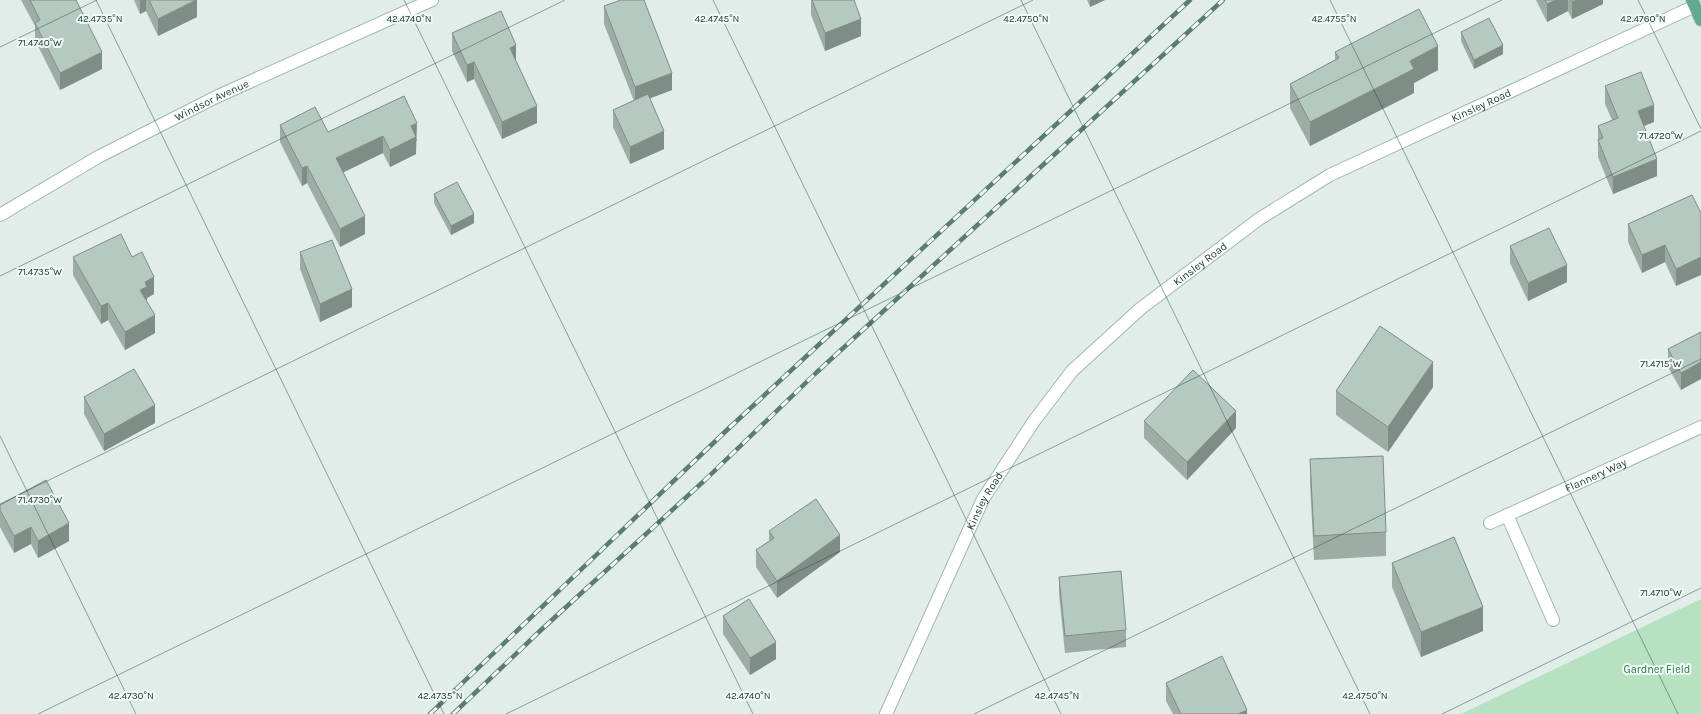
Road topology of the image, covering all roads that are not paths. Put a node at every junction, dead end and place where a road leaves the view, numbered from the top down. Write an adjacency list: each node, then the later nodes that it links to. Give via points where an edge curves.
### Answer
1 (432, 0): 3 (street, Windsor Avenue, via 216,97 98,156)
2 (1698, 11): 8 (street, Kinsley Road, via 1330,175 1259,219 1140,309 1072,372 1034,421 983,499)
3 (0, 215)
4 (1701, 427): 5 (street, Flannery Way)
5 (1507, 515): 6 (street, Flannery Way); 7 (street)
6 (1490, 523)
7 (1553, 620)
8 (886, 714)

